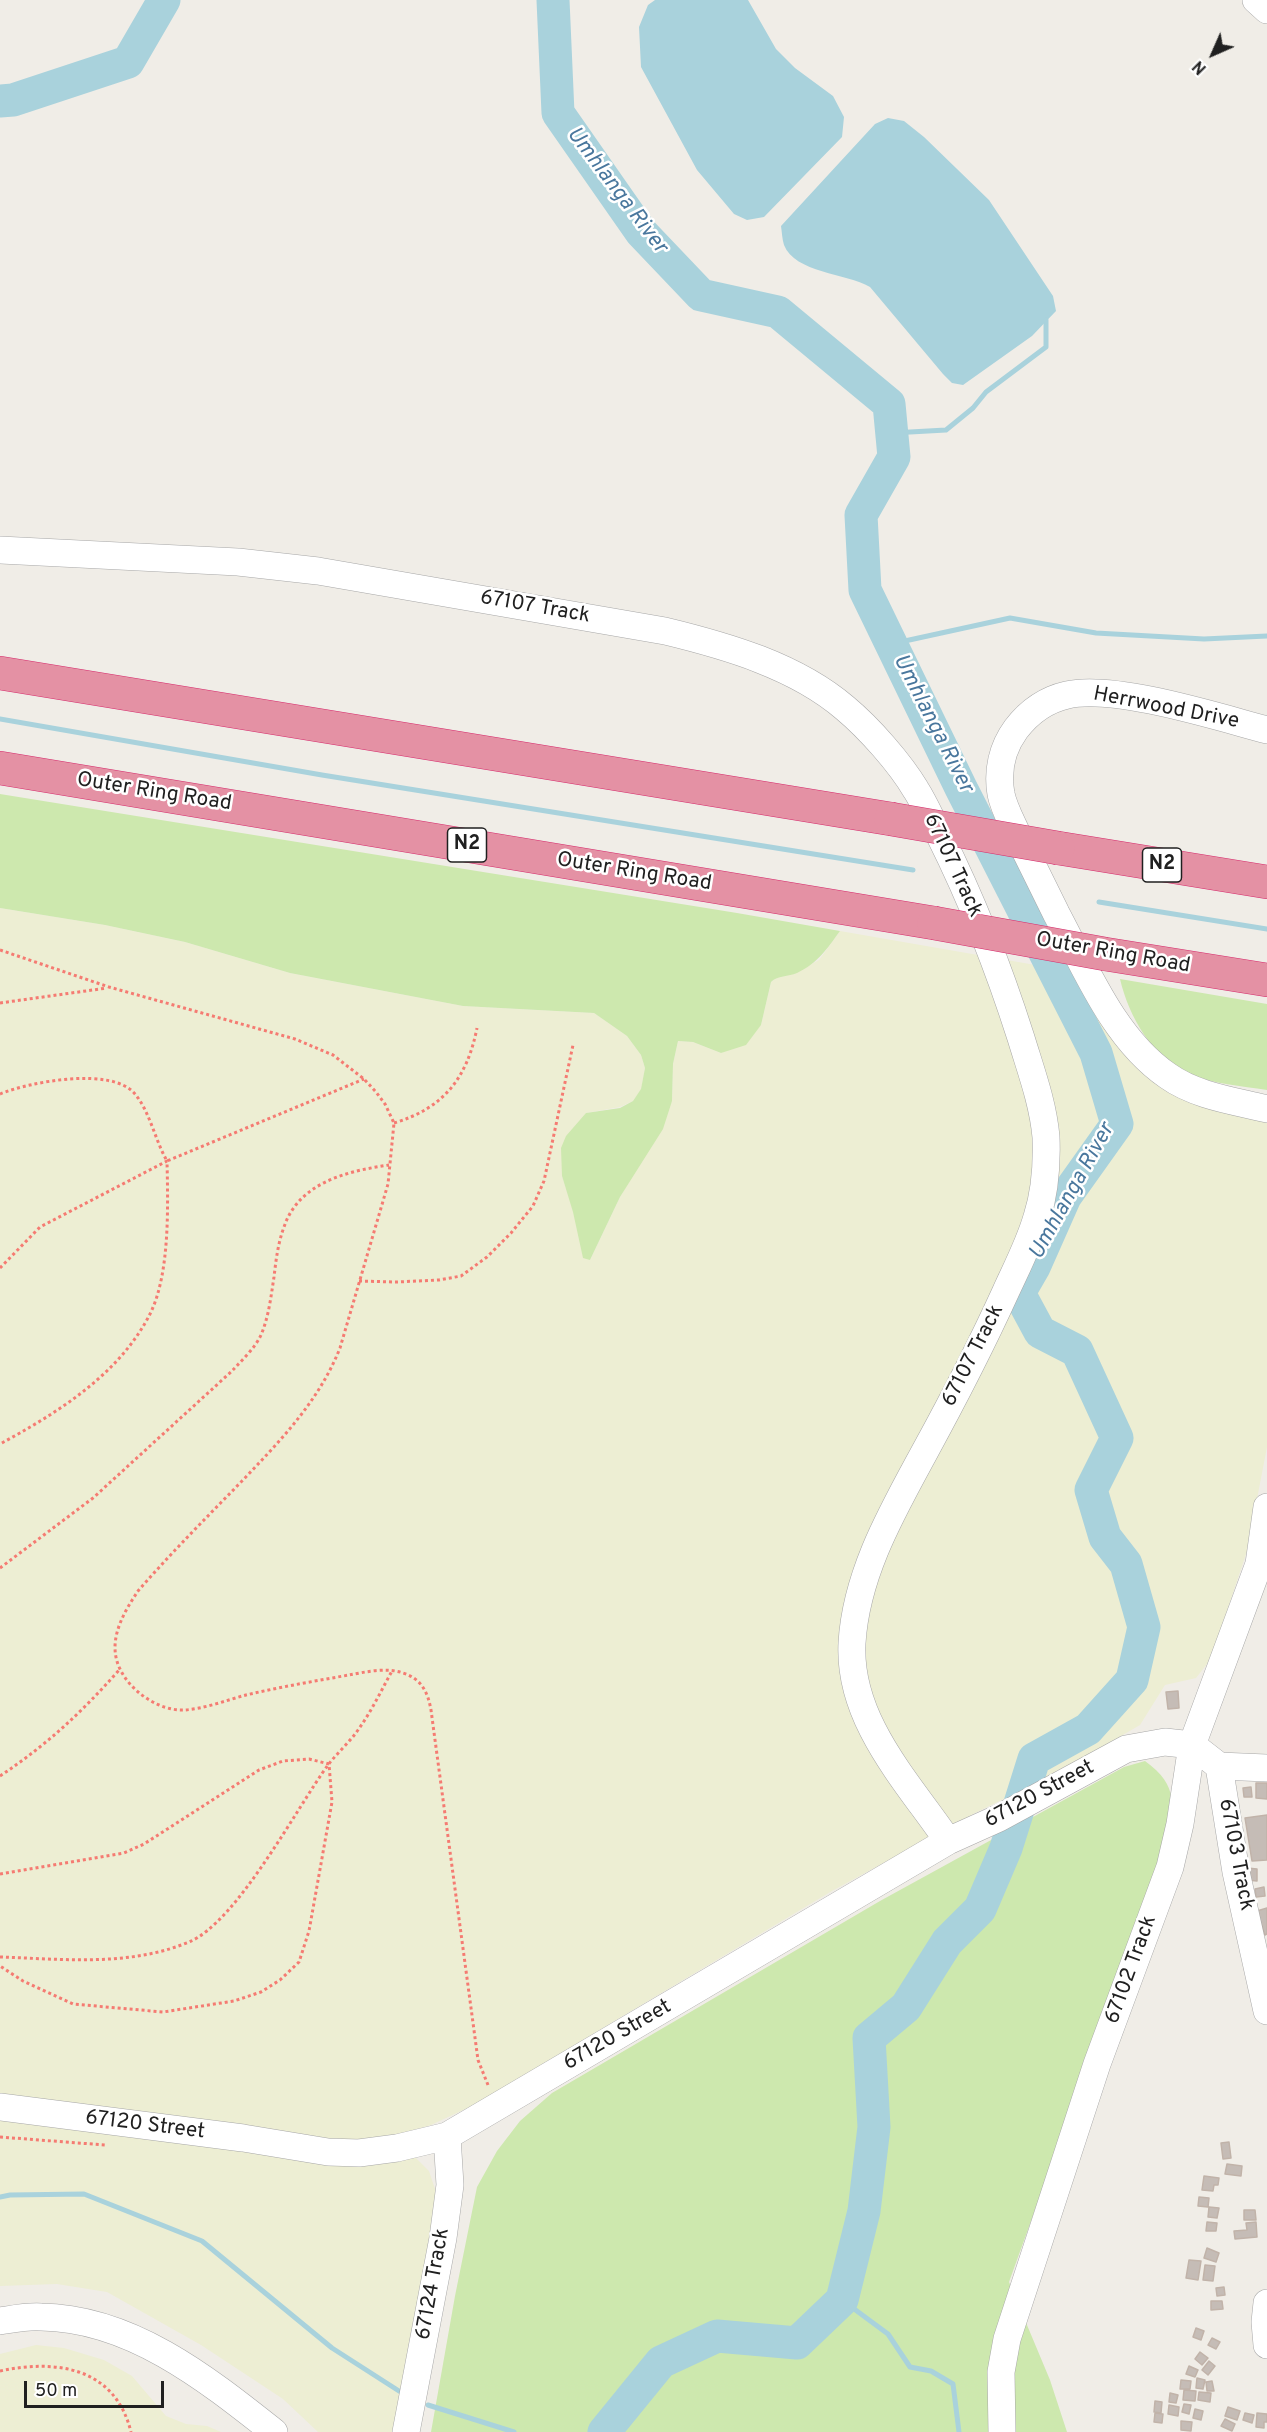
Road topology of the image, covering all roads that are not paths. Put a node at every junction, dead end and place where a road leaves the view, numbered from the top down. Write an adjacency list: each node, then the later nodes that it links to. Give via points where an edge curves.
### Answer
1 (1256, 0): 2 (street)
2 (1267, 10)
3 (0, 550): 16 (street, 67107 Track, via 238,562 318,571 703,640 769,664 845,707 916,789 959,874 1007,996 1038,1091 1046,1136 1046,1177 1038,1216 980,1349 890,1518 855,1615 852,1660 863,1712)
4 (0, 673): 7 (highway, N2, bridge)
5 (1267, 730): 8 (street, Herrwood Drive, via 1165,704 1091,692 1050,700 1018,726 1006,745 1000,766 1005,808)
6 (0, 768): 8 (highway, Outer Ring Road / N2, bridge, via 934,923)
7 (1267, 882)
8 (1095, 961): 9 (highway, Outer Ring Road / N2); 10 (street, via 1115,1018 1135,1046 1169,1077 1192,1089)
9 (1267, 980)
10 (1267, 1109)
11 (1267, 1507): 12 (street, 67102 Track)
12 (1263, 1563): 13 (street, 67102 Track)
13 (1192, 1745): 14 (street); 16 (street, 67120 Street, via 1164,1742 1126,1749); 25 (street, 67102 Track, via 1170,1867 1097,2064 1007,2339 1001,2372)
14 (1219, 1766): 15 (street); 17 (street, 67103 Track, via 1236,1872)
15 (1267, 1768)
16 (948, 1841): 19 (street, 67120 Street)
17 (1267, 2011)
18 (0, 2107): 19 (street, 67120 Street, via 328,2152 359,2153)
19 (447, 2136): 24 (street, 67124 Track, via 450,2185)
20 (1267, 2303): 22 (street)
21 (0, 2320): 23 (street, via 41,2316 114,2331 196,2373)
22 (1267, 2345)
23 (274, 2432)
24 (406, 2432)
25 (1002, 2432)

